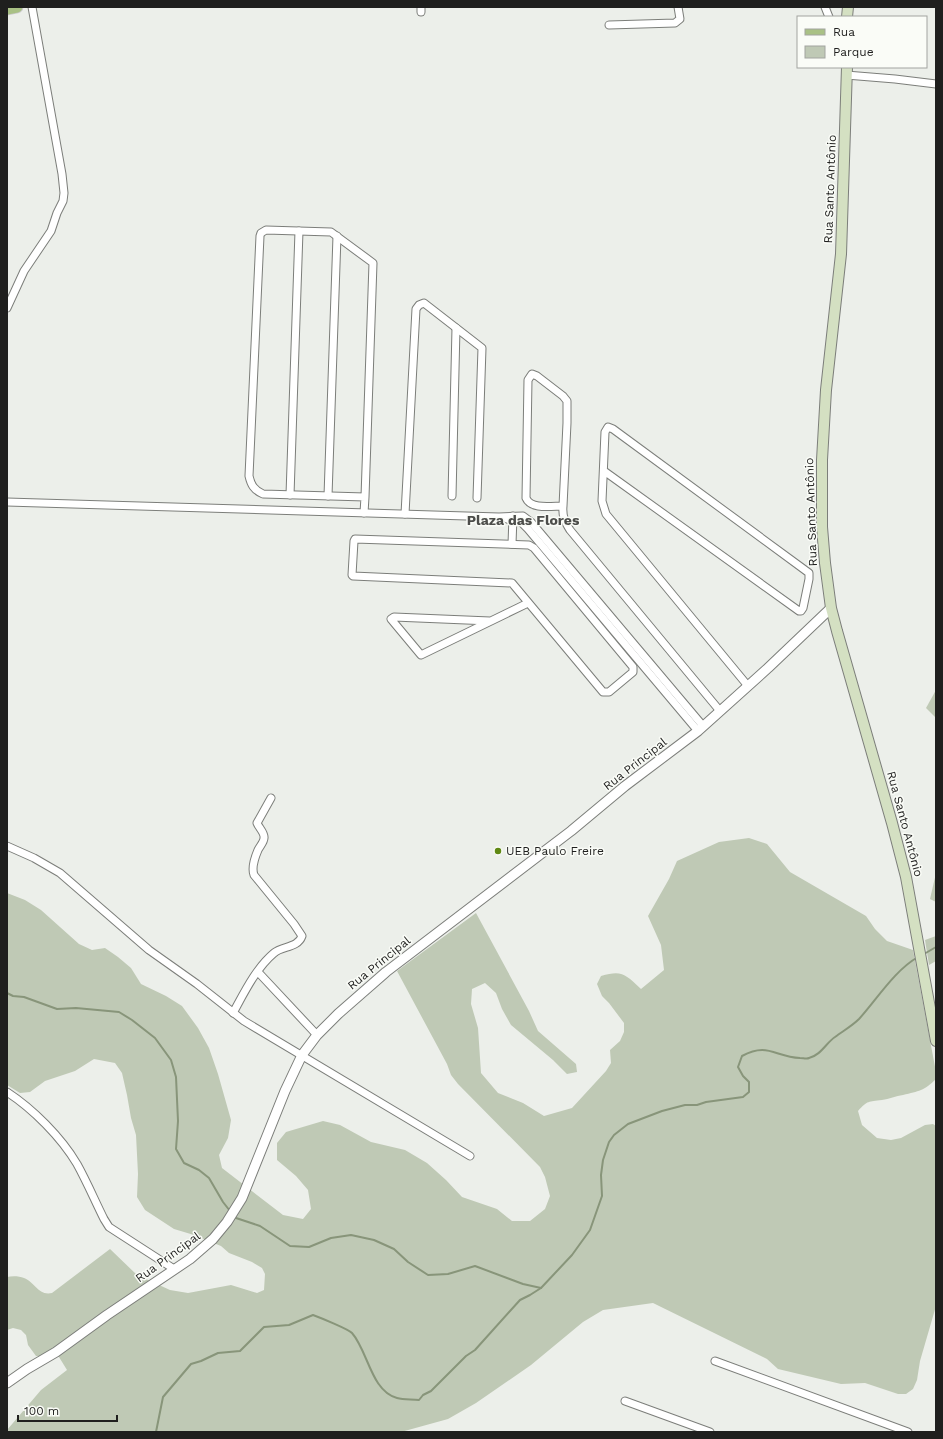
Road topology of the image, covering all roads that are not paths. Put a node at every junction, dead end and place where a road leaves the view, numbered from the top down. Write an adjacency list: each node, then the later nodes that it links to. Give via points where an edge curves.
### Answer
1 (17, 7): 4 (main road)
2 (32, 7): 10 (street, via 64,193 48,236 24,271)
3 (678, 7): 5 (street, via 680,19 675,23)
4 (7, 9)
5 (609, 25)
6 (847, 71): 7 (street); 25 (main road, Rua Santo Antônio, via 841,254 826,390 822,460 823,542)
7 (936, 84)
8 (299, 231): 9 (street, via 331,232); 13 (street); 13 (street, via 266,230 260,236 249,476 258,492)
9 (337, 236): 14 (street); 16 (street, via 374,263)
10 (7, 308)
11 (456, 328): 15 (street); 17 (street, via 482,348); 21 (street, via 424,303 416,309)
12 (604, 471): 12 (street, via 605,432 608,427 808,571 809,578 802,610 797,610); 27 (street, via 603,506 606,514)
13 (290, 494): 14 (street)
14 (328, 496): 16 (street)
15 (452, 496)
16 (365, 497): 20 (street)
17 (477, 498)
18 (7, 502): 20 (street)
19 (563, 506): 19 (street, via 567,401 532,374 528,380 526,498 534,506); 28 (street, via 564,521 570,530)
20 (364, 513): 21 (street)
21 (405, 514): 22 (street)
22 (513, 518): 23 (street); 29 (street, via 528,529)
23 (512, 544): 24 (street, via 529,545 534,548 633,667 633,672 609,692 603,692); 24 (street, via 356,538 352,575 512,583)
24 (528, 603): 26 (street)
25 (831, 608): 27 (street, Rua Principal); 35 (main road, Rua Santo Antônio, via 906,877)
26 (490, 621): 26 (street, via 421,656 391,620 394,617)
27 (748, 686): 28 (street, Rua Principal)
28 (720, 711): 29 (street, Rua Principal)
29 (700, 728): 34 (street, Rua Principal, via 571,831 386,972)
30 (271, 798): 32 (street, via 257,823 264,838 252,872 302,936 298,943 280,949)
31 (7, 846): 33 (street, via 60,873 149,950)
32 (258, 972): 33 (street); 34 (street)
33 (233, 1012): 36 (street)
34 (317, 1036): 36 (street, Rua Principal)
35 (936, 1041)
36 (302, 1055): 38 (street); 39 (street, Rua Principal, via 233,1214 201,1251)
37 (7, 1092): 39 (street, via 32,1111 66,1148 109,1227)
38 (470, 1156)
39 (174, 1269): 41 (street, Rua Principal, via 56,1352)
40 (715, 1361): 44 (street)
41 (7, 1383)
42 (625, 1401): 43 (street)
43 (710, 1432)
44 (908, 1432)

